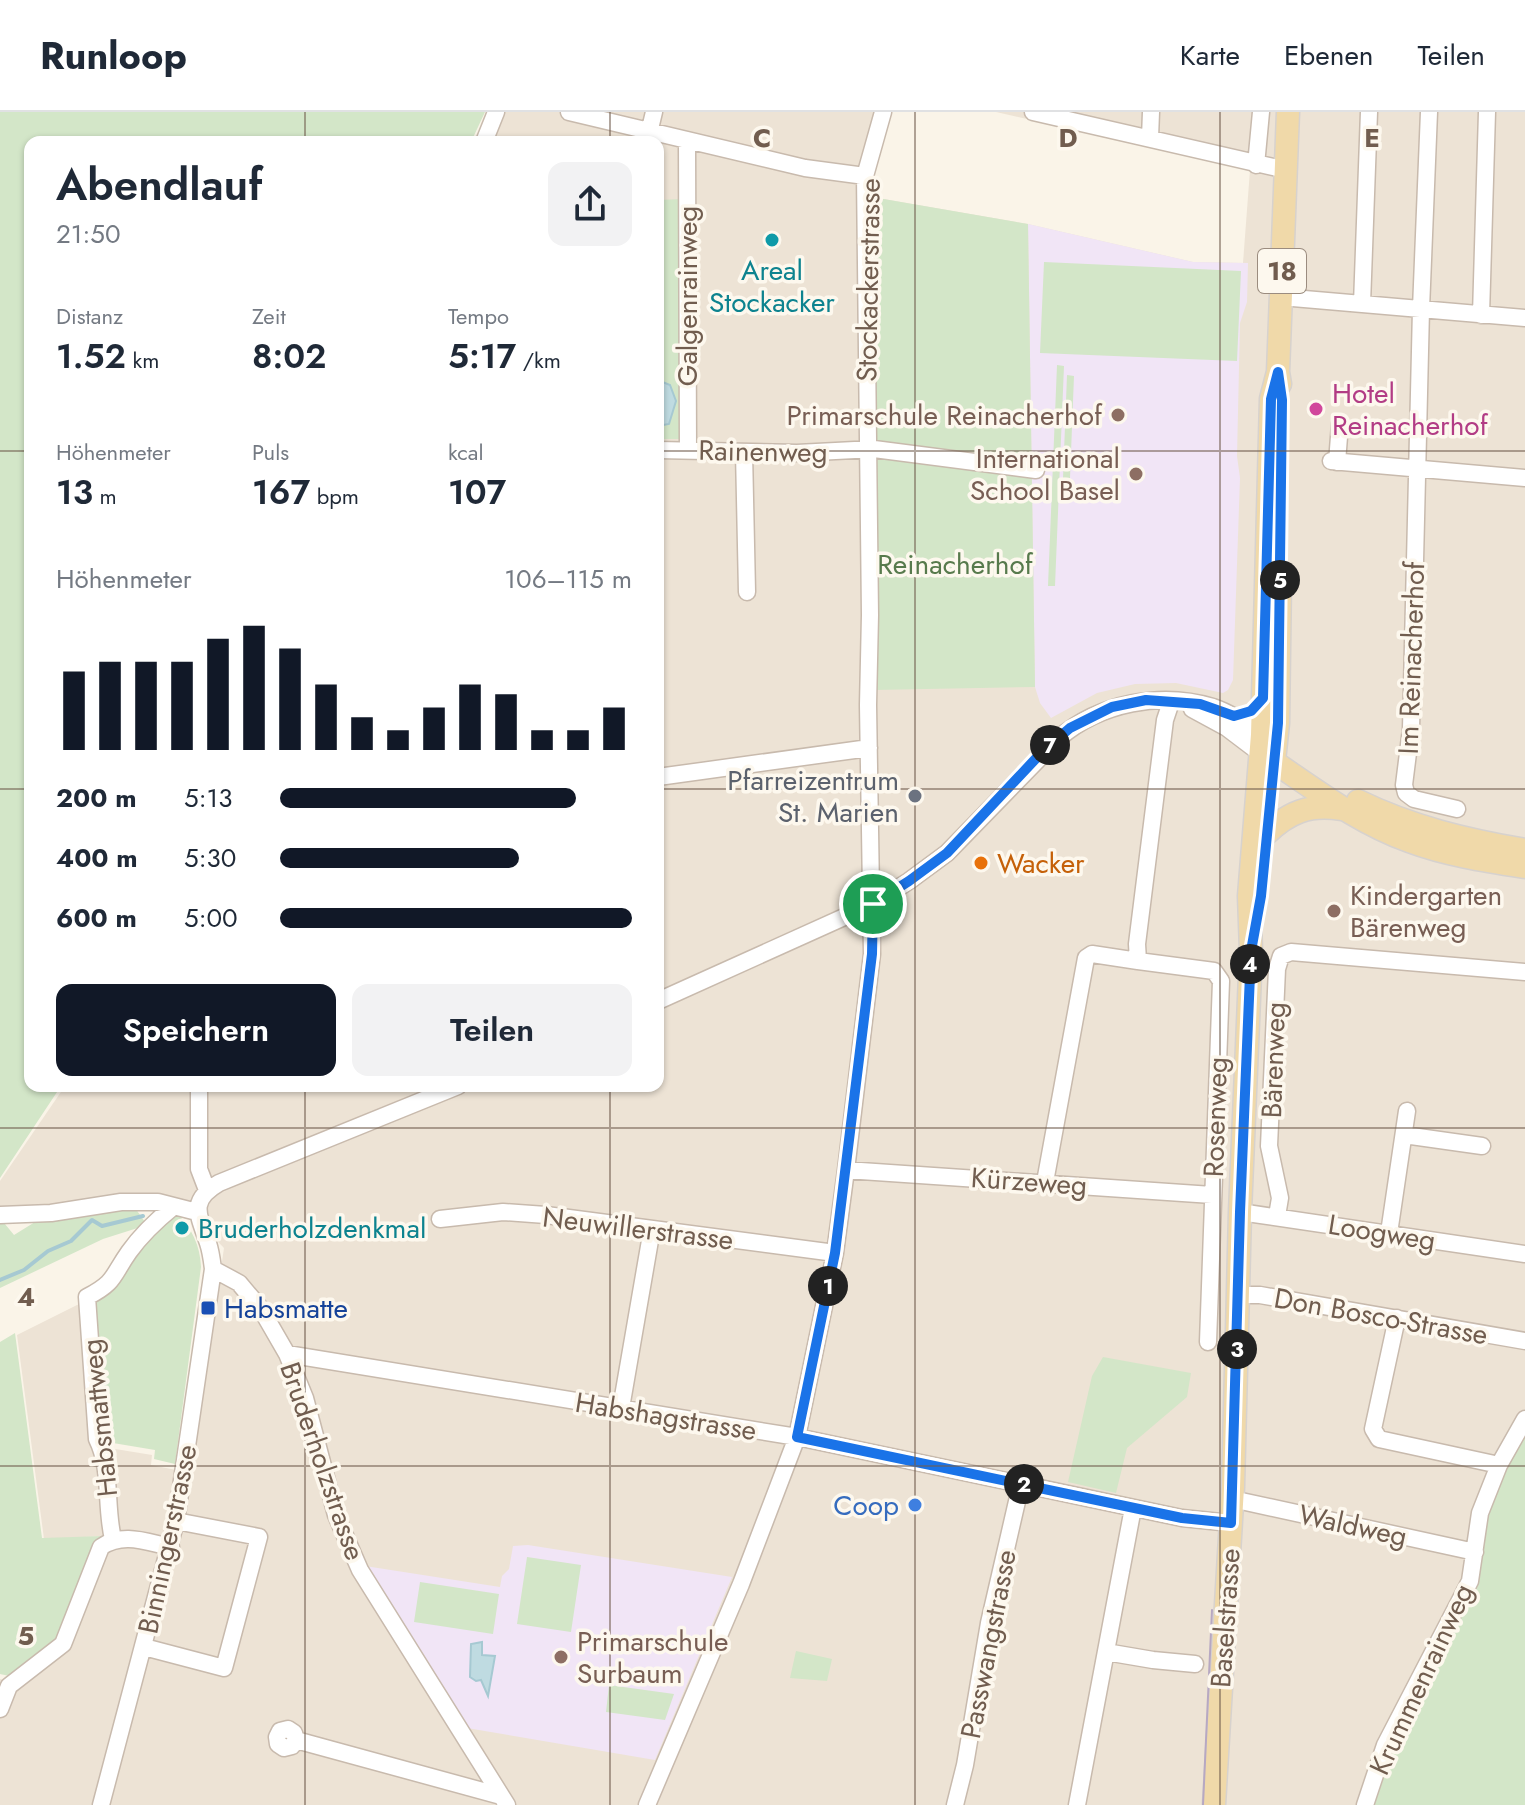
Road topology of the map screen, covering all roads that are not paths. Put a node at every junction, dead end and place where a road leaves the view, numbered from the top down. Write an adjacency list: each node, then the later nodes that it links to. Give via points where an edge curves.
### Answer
1 (496, 112): 13 (street)
2 (569, 112): 12 (street)
3 (654, 112): 12 (street)
4 (883, 112): 20 (street, Stockackerstrasse)
5 (1033, 112): 16 (street)
6 (1151, 112): 16 (street)
7 (1261, 112): 18 (street)
8 (1288, 112): 19 (main road, Baselstrasse / 18)
9 (1369, 112): 22 (street)
10 (1429, 112): 23 (street, Im Reinacherhof)
11 (1487, 112): 24 (street)
12 (649, 133): 14 (street)
13 (486, 136)
14 (662, 136)
15 (664, 137): 17 (street)
16 (1150, 138): 18 (street)
17 (687, 142): 20 (street); 29 (street, Galgenrainweg)
18 (1256, 165): 19 (street)
19 (1286, 170): 21 (main road, Baselstrasse / 18)
20 (865, 176): 30 (street, Stockackerstrasse)
21 (1281, 297): 22 (street); 26 (main road, Baselstrasse / 18)
22 (1362, 304): 23 (street)
23 (1421, 309): 24 (street); 32 (street, Im Reinacherhof)
24 (1481, 315): 25 (street)
25 (1525, 318)
26 (1278, 372): 36 (main road, Baselstrasse / 18, via 1271,399); 40 (main road, Baselstrasse / 18, via 1281,625)
27 (1340, 424): 32 (street, via 1334,461)
28 (664, 450): 29 (street, Rainenweg)
29 (688, 450): 31 (street, Rainenweg)
30 (867, 450): 31 (street, Rainenweg); 33 (street, Rainenweg); 39 (street, Stockackerstrasse)
31 (744, 452): 35 (street)
32 (1418, 469): 34 (street); 43 (street, Im Reinacherhof, via 1411,729 1404,785 1414,799)
33 (1036, 470)
34 (1525, 478)
35 (747, 592)
36 (1263, 698): 38 (street, via 1251,711); 40 (main road, Baselstrasse / 18)
37 (1171, 702): 38 (street, via 1200,704); 40 (street); 47 (street, via 1146,700 1112,707 1070,728 947,853); 49 (street)
38 (1234, 716): 40 (street)
39 (869, 748): 41 (street); 47 (street, Stockackerstrasse)
40 (1268, 749): 42 (main road); 44 (main road, Baselstrasse / 18); 45 (main road, via 1385,814 1454,836); 48 (main road, Baselstrasse / 18, via 1249,896)
41 (664, 776)
42 (1342, 809): 44 (main road, via 1305,808); 46 (main road, via 1430,848)
43 (1457, 809)
44 (1266, 834): 48 (main road, Baselstrasse / 18)
45 (1525, 850)
46 (1525, 867)
47 (873, 904): 51 (street); 57 (street, Stockackerstrasse, via 872,954)
48 (1251, 951): 63 (main road, Baselstrasse / 18)
49 (1138, 961): 58 (street, Rosenweg, via 1092,954 1086,958); 60 (street, Rosenweg, via 1214,971 1221,981)
50 (1525, 972): 65 (street, Bärenweg, via 1291,952 1281,956 1269,1146 1280,1198)
51 (664, 998)
52 (199, 1092): 59 (street, via 199,1169)
53 (432, 1092): 59 (street)
54 (1407, 1111): 55 (street)
55 (1404, 1135): 56 (street); 68 (street)
56 (1482, 1146)
57 (846, 1170): 58 (street, Kürzeweg); 69 (street, Stockackerstrasse)
58 (1045, 1182): 60 (street, Kürzeweg)
59 (207, 1190): 62 (street)
60 (1212, 1195): 75 (street, Rosenweg)
61 (173, 1207): 62 (street); 64 (street, via 121,1202); 86 (street, Habsmattweg, via 129,1251 108,1286 87,1297 97,1439 104,1454)
62 (197, 1212): 71 (street)
63 (1240, 1212): 65 (street, Loogweg); 72 (main road, Baselstrasse / 18)
64 (0, 1215)
65 (1277, 1216): 68 (street, Loogweg)
66 (440, 1219): 67 (street, Neuwillerstrasse, via 503,1212)
67 (652, 1229): 69 (street, Neuwillerstrasse); 77 (street)
68 (1389, 1233): 70 (street, Loogweg)
69 (835, 1253): 79 (street, Stockackerstrasse)
70 (1525, 1254)
71 (213, 1269): 76 (street, Bruderholzstrasse, via 239,1283); 84 (street, Binningerstrasse)
72 (1237, 1295): 73 (street, Don Bosco-Strasse); 82 (main road, Baselstrasse / 18)
73 (1397, 1318): 74 (street, Don Bosco-Strasse); 80 (street, via 1373,1429 1379,1439)
74 (1525, 1341)
75 (1208, 1342)
76 (287, 1354): 77 (street, Habshagstrasse); 94 (street, Bruderholzstrasse, via 305,1398 336,1515 360,1570)
77 (621, 1408): 79 (street, Habshagstrasse)
78 (1525, 1419): 80 (street, Krummenrainweg)
79 (797, 1437): 81 (street, Habshagstrasse); 96 (street, Stockackerstrasse)
80 (1499, 1465): 88 (street, Krummenrainweg, via 1480,1513)
81 (1021, 1484): 83 (street, Habshagstrasse); 97 (street, Passwangstrasse)
82 (1232, 1499): 85 (main road, Baselstrasse / 18); 88 (street, Waldweg)
83 (1133, 1508): 85 (street, Habshagstrasse); 90 (street)
84 (176, 1521): 87 (street, Binningerstrasse); 89 (street, via 259,1537 224,1668)
85 (1231, 1523): 99 (main road, Baselstrasse / 18)
86 (113, 1539): 87 (street); 92 (street, via 94,1559 63,1644 9,1686)
87 (171, 1547): 89 (street, Binningerstrasse)
88 (1475, 1552): 100 (street, Krummenrainweg, via 1470,1581 1385,1745)
89 (144, 1647): 95 (street, Binningerstrasse)
90 (1106, 1652): 91 (street); 98 (street)
91 (1195, 1664)
92 (0, 1709)
93 (296, 1740): 94 (street)
94 (504, 1800)
95 (101, 1805)
96 (647, 1805)
97 (955, 1805)
98 (1077, 1805)
99 (1214, 1805)
100 (1365, 1805)

